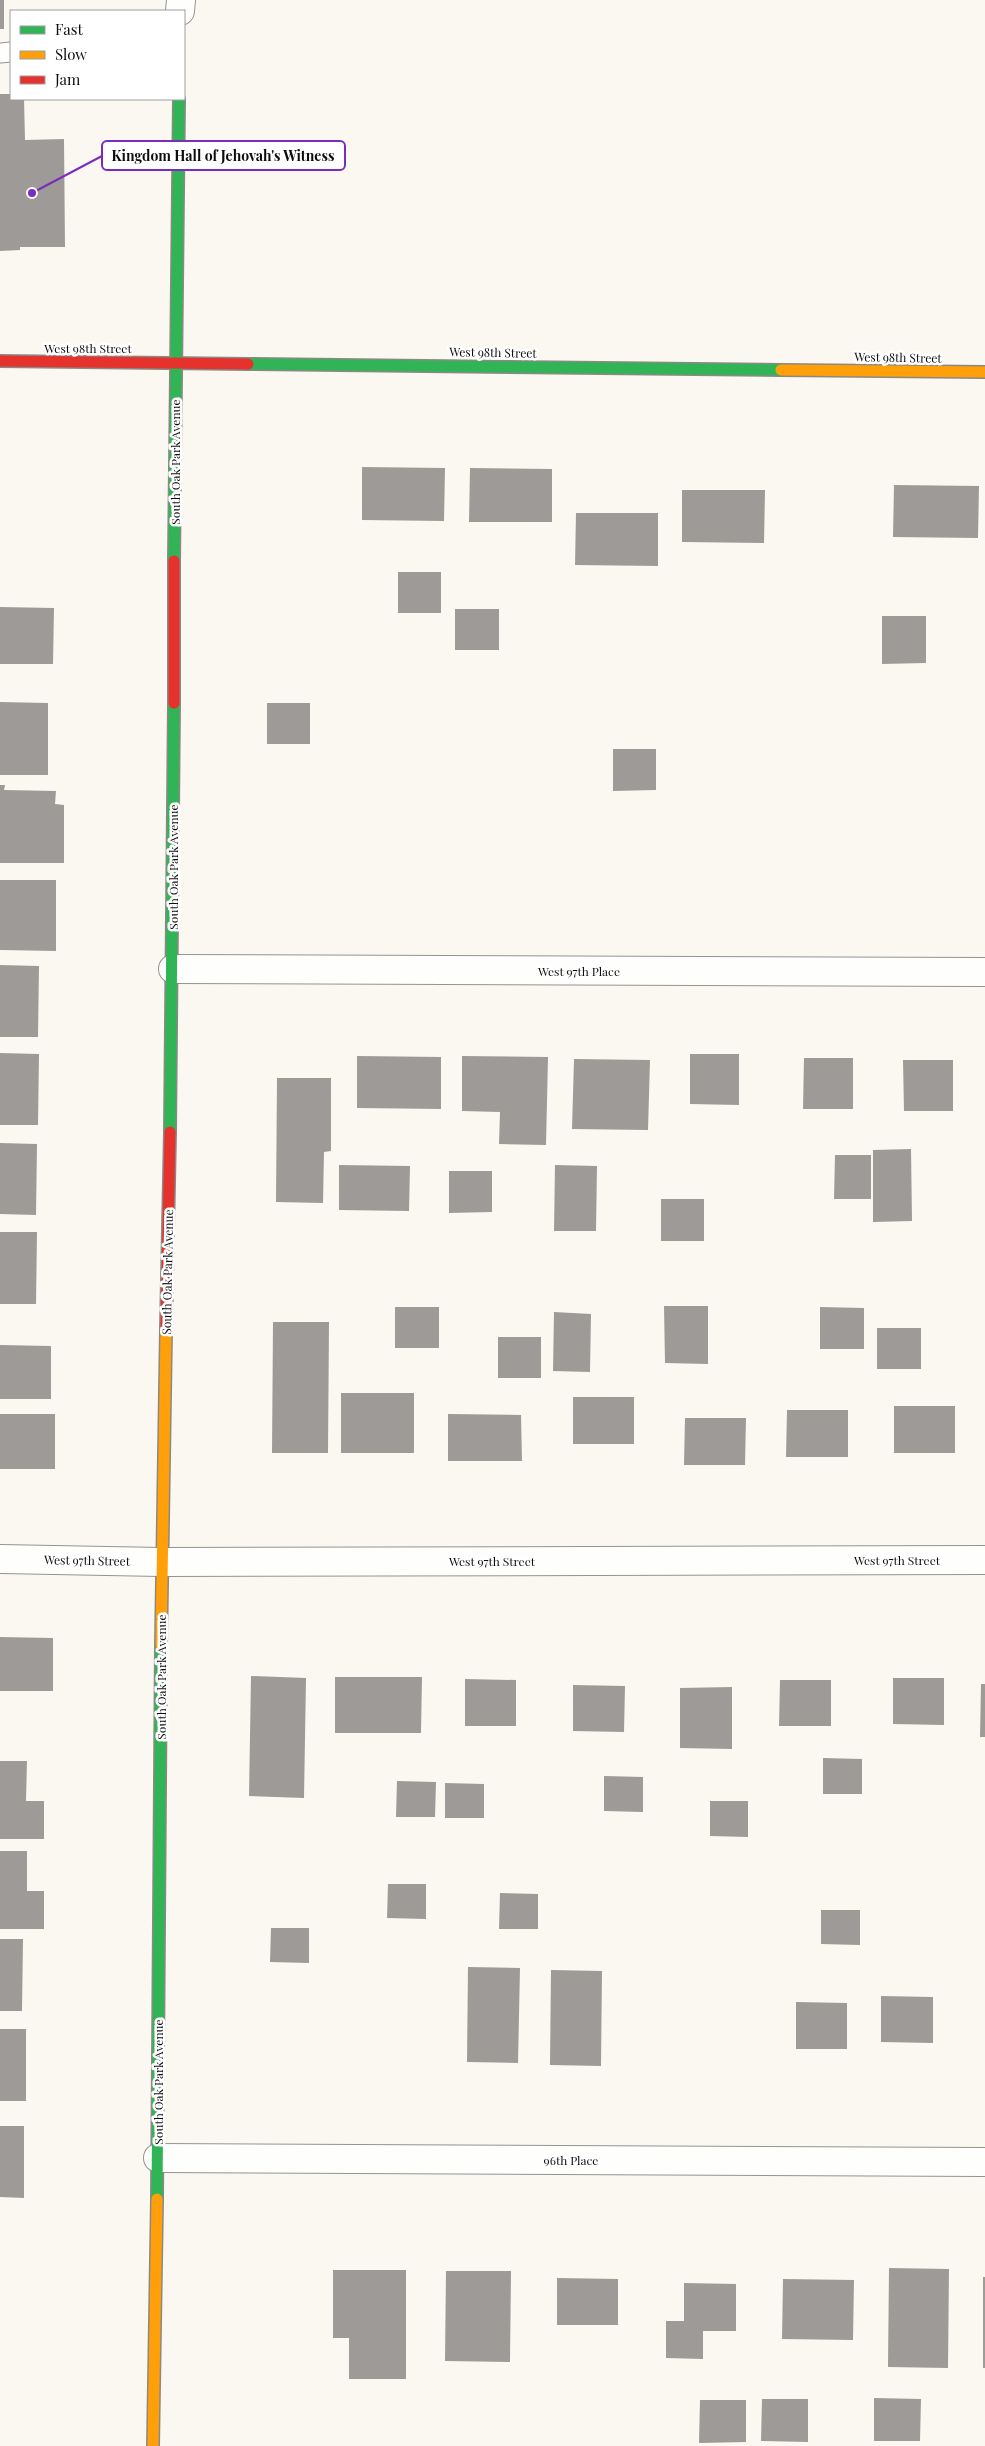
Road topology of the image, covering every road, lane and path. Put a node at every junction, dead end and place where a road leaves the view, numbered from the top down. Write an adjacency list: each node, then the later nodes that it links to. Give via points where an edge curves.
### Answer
1 (179, 100): 3 (street, South Oak Park Avenue)
2 (0, 361): 3 (street, West 98th Street)
3 (175, 362): 4 (street, West 98th Street); 5 (street, South Oak Park Avenue)
4 (985, 372)
5 (173, 969): 6 (street, West 97th Place); 9 (street, South Oak Park Avenue)
6 (985, 972)
7 (0, 1559): 9 (street, West 97th Street)
8 (985, 1560): 9 (street, West 97th Street)
9 (161, 1562): 10 (street, South Oak Park Avenue)
10 (158, 2158): 11 (street, 96th Place); 12 (street, South Oak Park Avenue)
11 (985, 2162)
12 (153, 2446)

